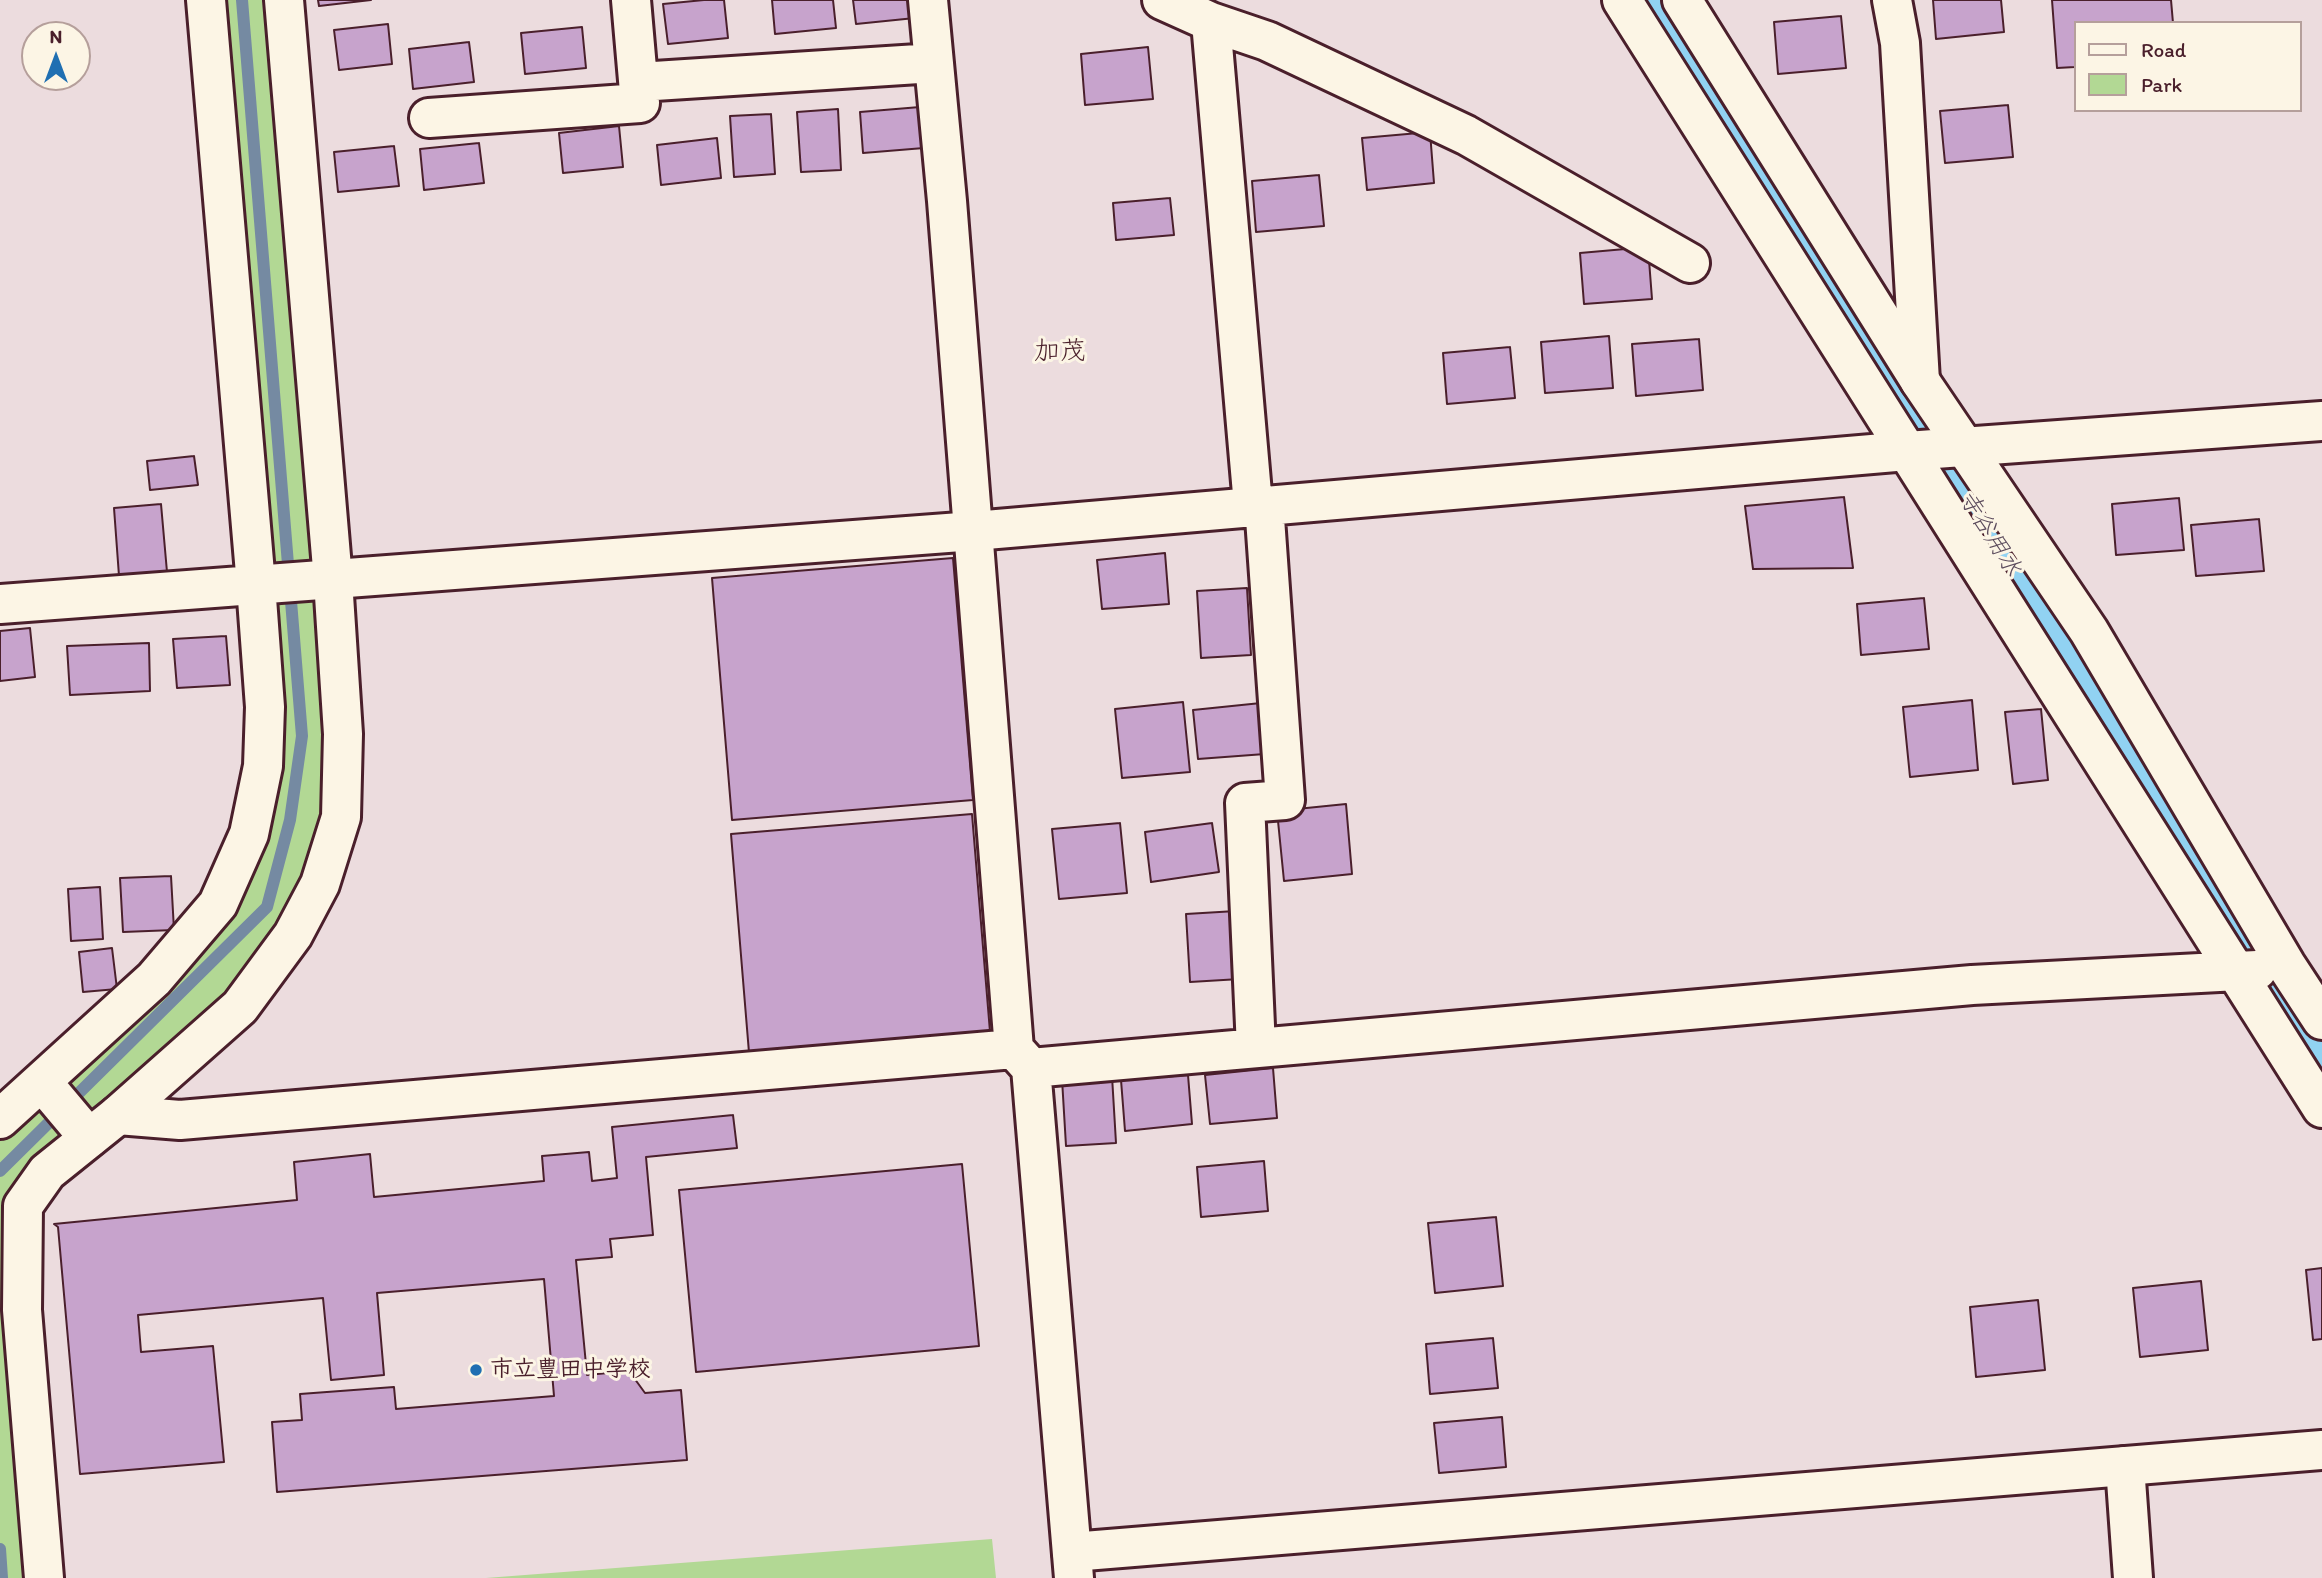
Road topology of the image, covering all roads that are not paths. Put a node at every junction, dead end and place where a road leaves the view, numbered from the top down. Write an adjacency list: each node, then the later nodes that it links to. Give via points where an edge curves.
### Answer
1 (206, 0): 21 (street)
2 (284, 0): 20 (street)
3 (631, 0): 11 (street)
4 (928, 0): 10 (street)
5 (1162, 0): 9 (street)
6 (1622, 0): 17 (street)
7 (1682, 0): 14 (street)
8 (1892, 0): 14 (street, via 1900,43)
9 (1211, 22): 13 (street, via 1268,41 1466,135); 18 (street)
10 (934, 63): 11 (street); 19 (street)
11 (639, 82): 12 (street, via 640,103)
12 (429, 118)
13 (1690, 263)
14 (1920, 381): 16 (street)
15 (2322, 421): 16 (street)
16 (1964, 448): 17 (street); 23 (street, via 2089,631)
17 (1908, 451): 18 (street); 23 (street)
18 (1258, 505): 19 (street); 25 (street, via 1285,800 1245,803)
19 (974, 531): 20 (street); 26 (street)
20 (333, 580): 21 (street); 30 (street, via 343,734 341,817 320,884 293,935 240,1007)
21 (256, 585): 22 (street); 27 (street, via 265,707 263,766 249,834 218,904 154,979)
22 (0, 604)
23 (2261, 969): 24 (street); 25 (street, via 1958,986); 28 (street)
24 (2322, 1020)
25 (1256, 1048): 26 (street)
26 (1022, 1058): 30 (street); 34 (street)
27 (42, 1082): 29 (street); 30 (street)
28 (2322, 1108)
29 (0, 1119)
30 (104, 1127): 31 (street, via 47,1172 23,1206)
31 (11, 1310): 35 (street)
32 (2322, 1450): 33 (street)
33 (2125, 1466): 34 (street); 36 (street)
34 (1073, 1565)
35 (44, 1578)
36 (2133, 1578)

